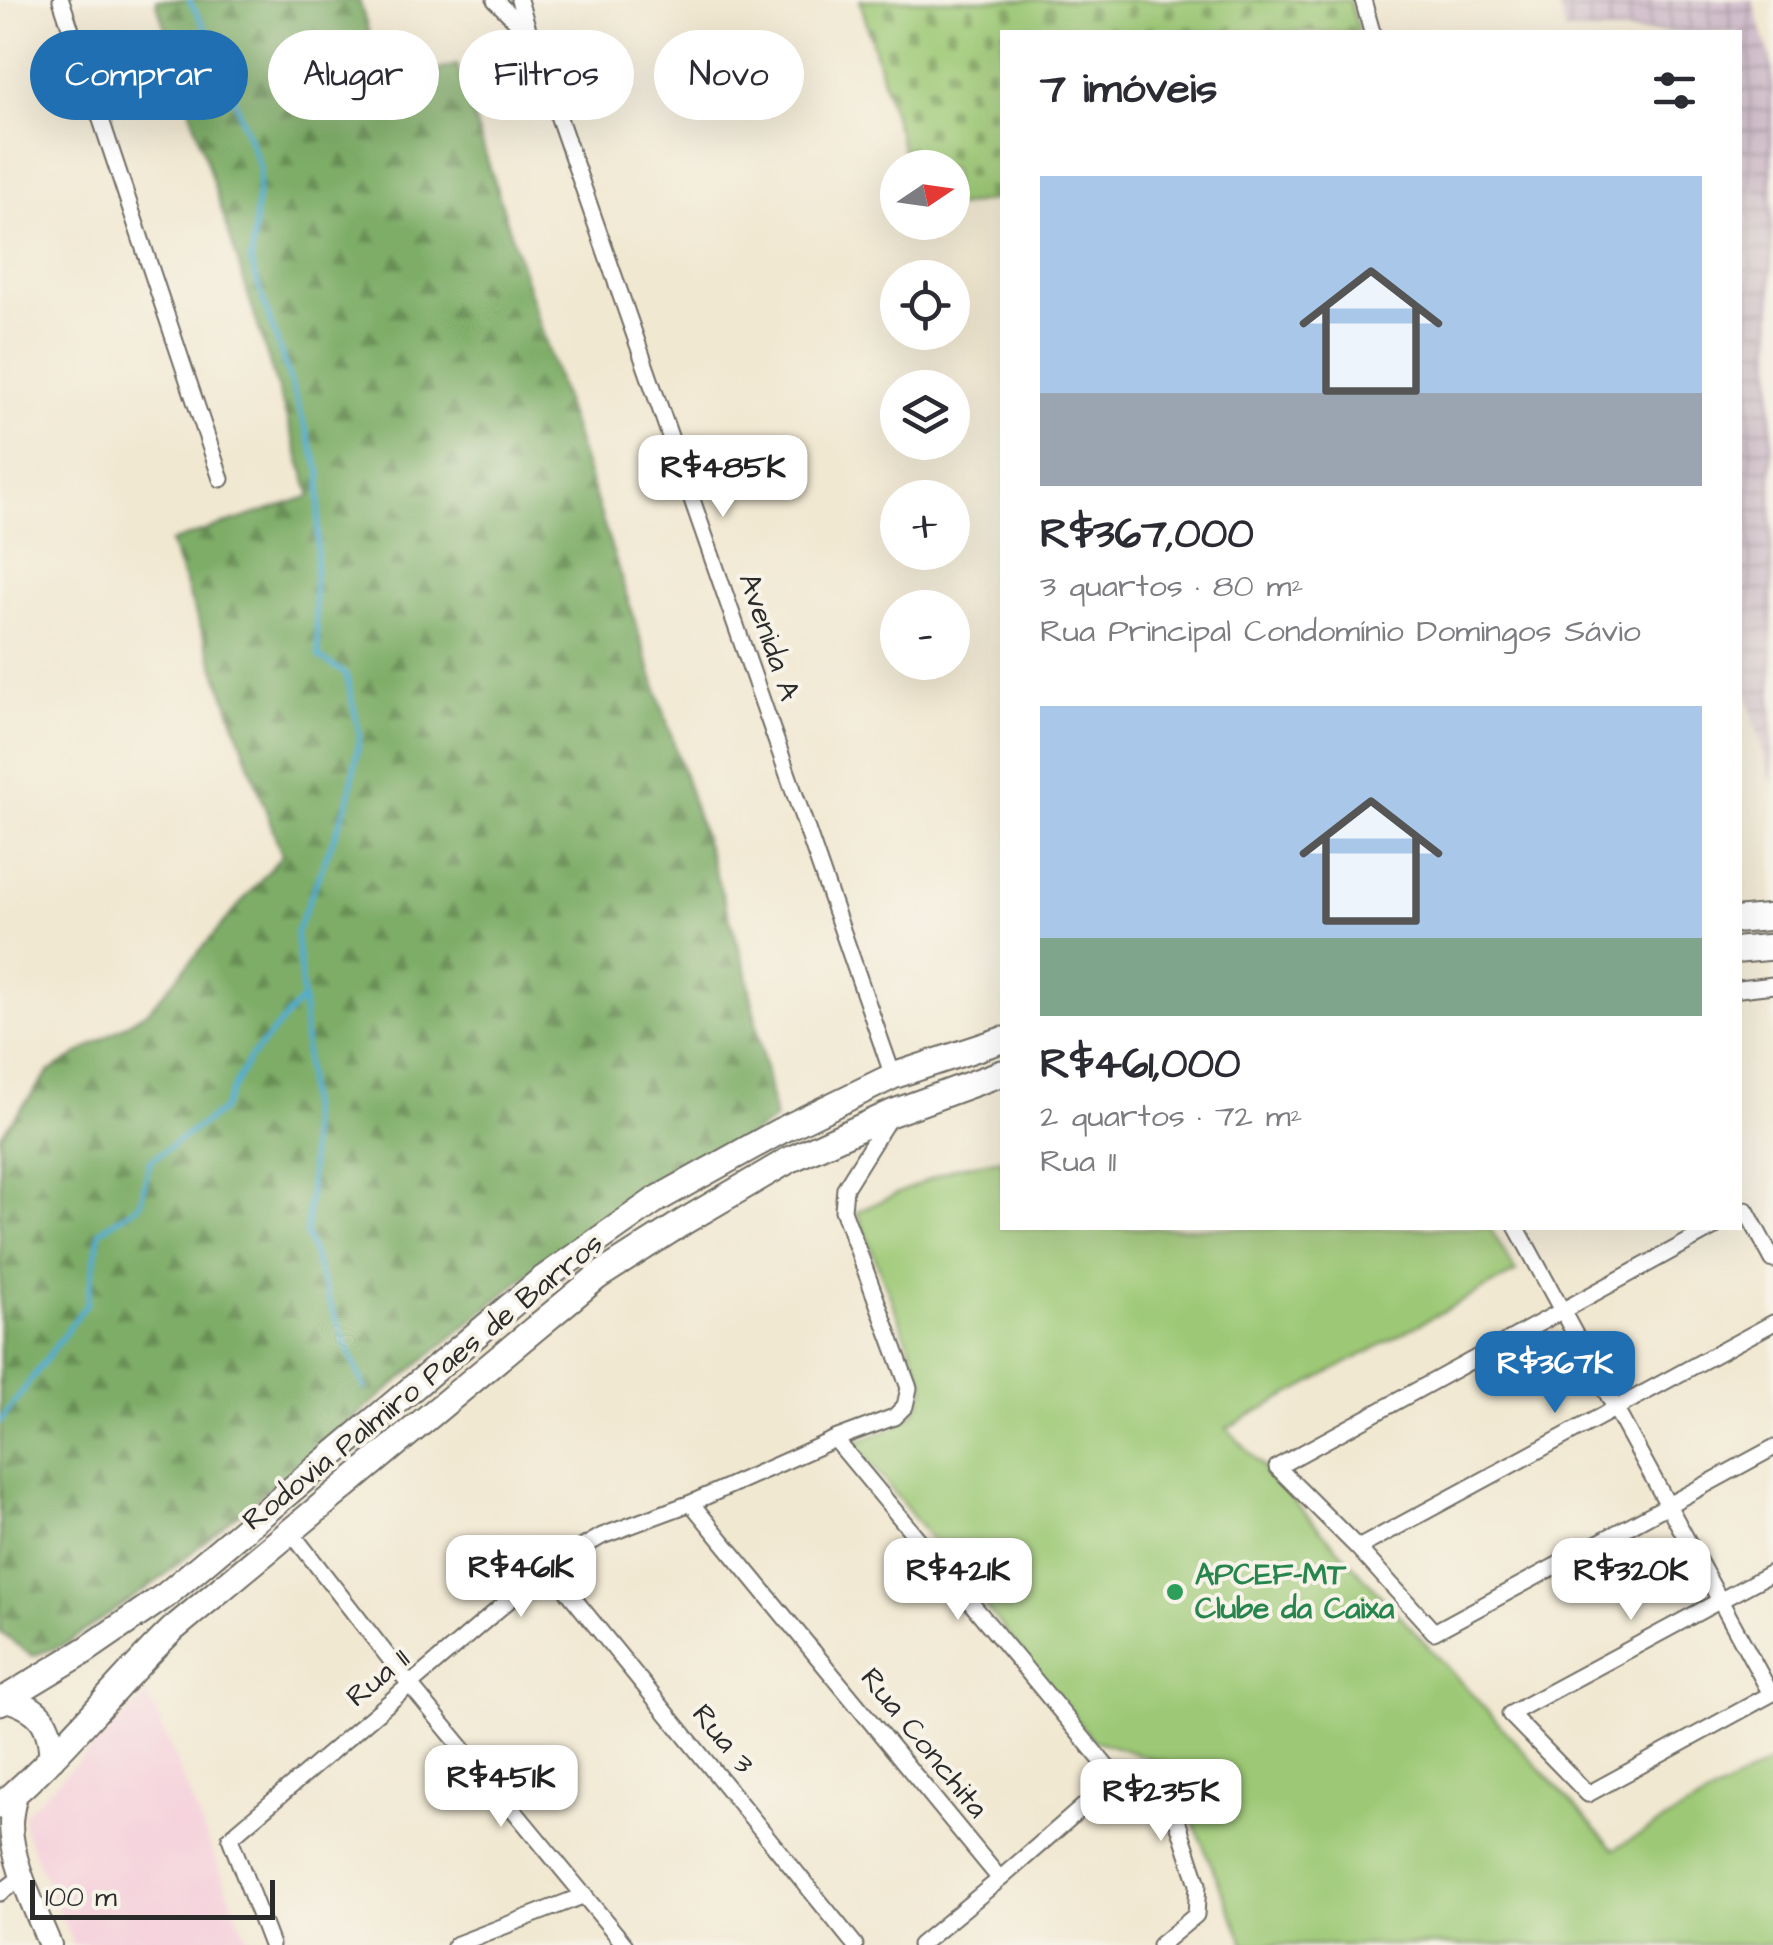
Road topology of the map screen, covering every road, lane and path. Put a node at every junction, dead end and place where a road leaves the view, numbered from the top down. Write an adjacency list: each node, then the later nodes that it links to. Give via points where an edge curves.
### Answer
1 (61, 0): 9 (street)
2 (496, 0): 5 (street, Avenida A)
3 (519, 0): 6 (street)
4 (1363, 0): 7 (street)
5 (525, 30)
6 (528, 30)
7 (1371, 30)
8 (560, 120): 18 (street, Avenida A)
9 (221, 478)
10 (1773, 917): 11 (main road)
11 (1742, 920)
12 (1773, 947): 13 (main road)
13 (1742, 950)
14 (1773, 985): 15 (street)
15 (1742, 989)
16 (1000, 1041): 18 (main road, Rodovia Palmiro Paes de Barros)
17 (1000, 1074): 19 (main road, Rodovia Palmiro Paes de Barros)
18 (893, 1076): 38 (main road, Rodovia Palmiro Paes de Barros, via 654,1201 540,1280 166,1596)
19 (892, 1113): 27 (street, Rua 11, via 845,1188 843,1210 910,1388 906,1406 894,1416); 31 (main road, Rodovia Palmiro Paes de Barros, via 789,1160 598,1277)
20 (1742, 1212): 23 (street)
21 (1518, 1230): 24 (street)
22 (1709, 1230): 24 (street)
23 (1773, 1260)
24 (1561, 1310): 26 (street); 32 (street, via 1277,1467)
25 (1773, 1323): 26 (street)
26 (1615, 1409): 30 (street); 32 (street)
27 (835, 1439): 29 (street, Rua 11); 40 (street)
28 (1773, 1448): 30 (street)
29 (691, 1503): 33 (street, Rua 11, via 602,1536); 43 (street, Rua Conchita)
30 (1668, 1505): 32 (street, via 1434,1632); 35 (street)
31 (290, 1532): 36 (street); 39 (main road, Rodovia Palmiro Paes de Barros, via 172,1628)
32 (1358, 1548)
33 (548, 1567): 36 (street, Rua 11); 50 (street, Rua 3)
34 (1773, 1572): 35 (street)
35 (1720, 1600): 37 (street); 37 (street, via 1510,1714 1588,1794)
36 (410, 1686): 45 (street); 47 (street, Rua 11, via 230,1838)
37 (1772, 1694)
38 (2, 1698): 39 (main road, via 42,1717)
39 (52, 1758): 41 (main road, Rodovia Palmiro Paes de Barros)
40 (1116, 1778): 43 (street); 52 (street, via 1146,1780 1174,1811 1198,1884 1196,1915)
41 (8, 1799): 42 (street)
42 (14, 1863): 44 (street); 46 (street)
43 (1000, 1879): 51 (street)
44 (0, 1893)
45 (585, 1895): 48 (street); 49 (street)
46 (50, 1945)
47 (272, 1945)
48 (456, 1945)
49 (625, 1945)
50 (855, 1945)
51 (920, 1945)
52 (1160, 1945)

